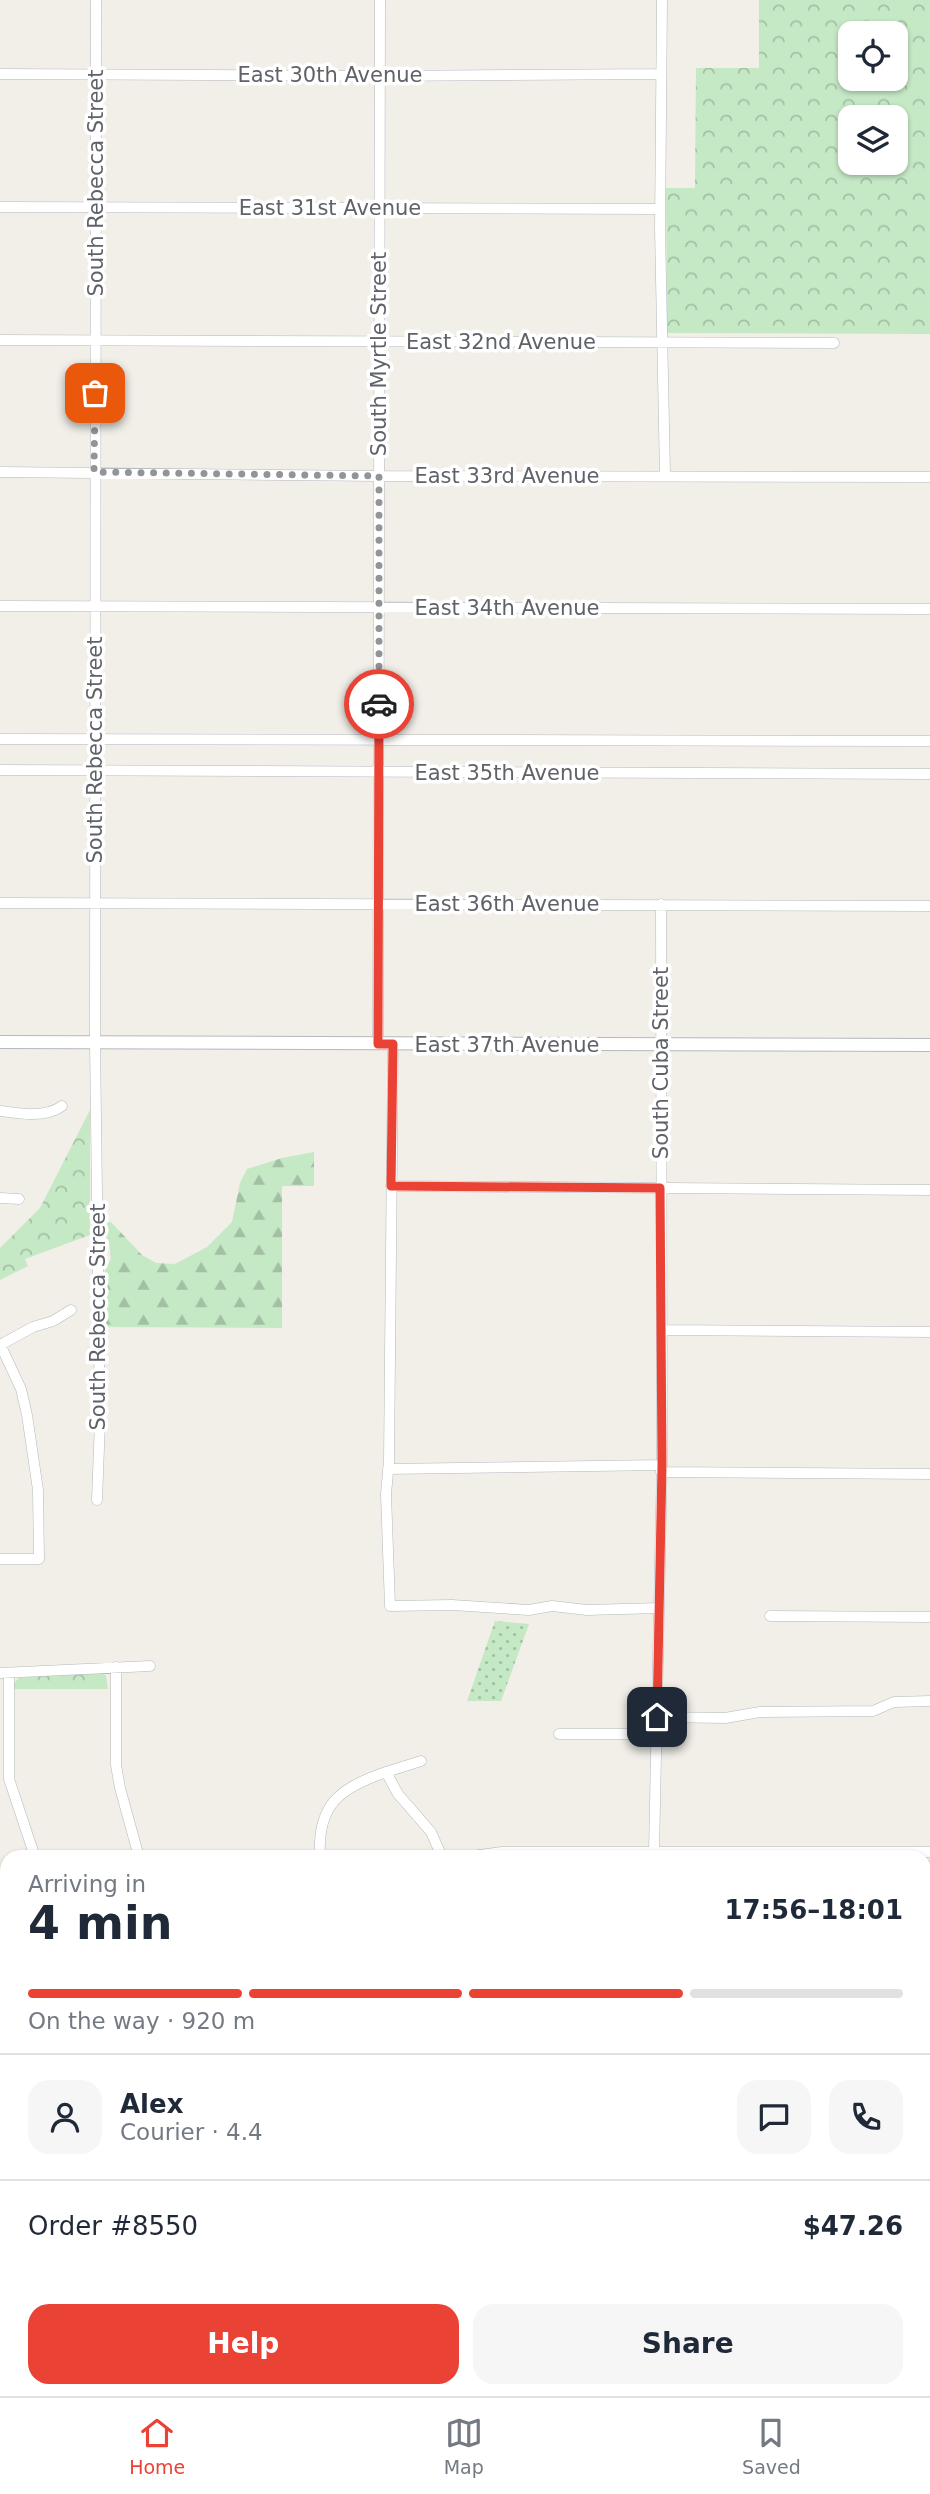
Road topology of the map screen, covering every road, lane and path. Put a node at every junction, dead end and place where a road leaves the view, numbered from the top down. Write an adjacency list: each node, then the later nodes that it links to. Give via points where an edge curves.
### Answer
1 (96, 0): 5 (street, South Rebecca Street)
2 (380, 0): 7 (street, South Myrtle Street)
3 (662, 0): 6 (street)
4 (0, 74): 5 (street, East 30th Avenue)
5 (95, 74): 7 (street, East 30th Avenue); 9 (street, South Rebecca Street)
6 (661, 74): 7 (street, East 30th Avenue); 11 (street)
7 (379, 76): 10 (street, South Myrtle Street)
8 (0, 207): 9 (street, East 31st Avenue)
9 (97, 207): 10 (street, East 31st Avenue); 13 (street, South Rebecca Street)
10 (379, 209): 11 (street, East 31st Avenue); 14 (street, South Myrtle Street)
11 (660, 209): 15 (street)
12 (0, 340): 13 (street, East 32nd Avenue)
13 (95, 340): 14 (street, East 32nd Avenue); 18 (street, South Rebecca Street)
14 (379, 341): 15 (street, East 32nd Avenue); 20 (street, South Myrtle Street)
15 (661, 342): 16 (street, East 32nd Avenue); 19 (street)
16 (834, 343)
17 (0, 472): 18 (street, East 33rd Avenue)
18 (94, 472): 20 (street, East 33rd Avenue); 23 (street, South Rebecca Street)
19 (665, 475): 20 (street, East 33rd Avenue); 21 (street, East 33rd Avenue)
20 (379, 476): 24 (street, South Myrtle Street)
21 (930, 477)
22 (0, 606): 23 (street, East 34th Avenue)
23 (94, 606): 24 (street, East 34th Avenue); 27 (street, South Rebecca Street)
24 (379, 607): 25 (street, East 34th Avenue); 28 (street, South Myrtle Street)
25 (930, 609)
26 (0, 738): 27 (street, East 35th Avenue)
27 (95, 739): 28 (street, East 35th Avenue); 31 (street, South Rebecca Street)
28 (379, 740): 29 (street, East 35th Avenue); 32 (street, South Myrtle Street)
29 (930, 741)
30 (0, 770): 31 (street, East 35th Avenue)
31 (96, 771): 32 (street, East 35th Avenue); 35 (street, South Rebecca Street)
32 (379, 772): 33 (street, East 35th Avenue); 36 (street, South Myrtle Street)
33 (930, 774)
34 (0, 903): 35 (street, East 36th Avenue)
35 (95, 903): 36 (street, East 36th Avenue); 40 (street, South Rebecca Street)
36 (379, 904): 37 (street, East 36th Avenue); 41 (street, South Myrtle Street)
37 (661, 904): 38 (street, East 36th Avenue); 44 (street, South Cuba Street)
38 (930, 906)
39 (0, 1042): 40 (street, East 37th Avenue)
40 (95, 1043): 41 (street, East 37th Avenue); 59 (street, South Rebecca Street)
41 (378, 1044): 42 (street, East 37th Avenue)
42 (393, 1044): 44 (street, East 37th Avenue); 47 (street)
43 (930, 1045): 44 (street, East 37th Avenue)
44 (662, 1046): 48 (street, South Cuba Street)
45 (62, 1106): 46 (street, via 44,1114)
46 (0, 1111)
47 (391, 1186): 48 (street); 57 (street)
48 (660, 1188): 49 (street); 53 (street, South Cuba Street)
49 (930, 1190)
50 (0, 1198): 51 (street)
51 (19, 1199)
52 (71, 1310): 55 (street)
53 (662, 1331): 54 (street); 56 (street, South Cuba Street)
54 (930, 1332)
55 (0, 1345): 60 (street, via 21,1389 27,1415 38,1490 39,1559)
56 (662, 1468): 57 (street); 58 (street); 61 (street, South Cuba Street)
57 (388, 1469): 61 (street, via 390,1606)
58 (930, 1474)
59 (97, 1500)
60 (0, 1559)
61 (659, 1608): 68 (street, South Cuba Street)
62 (770, 1616): 63 (street)
63 (930, 1617)
64 (149, 1666): 65 (street)
65 (116, 1667): 66 (street); 74 (street, via 116,1765)
66 (4, 1673): 73 (street, via 9,1779)
67 (930, 1701): 68 (street, via 894,1702 873,1711)
68 (657, 1717): 70 (street, South Cuba Street)
69 (559, 1734): 70 (street)
70 (655, 1734): 77 (street, South Cuba Street)
71 (421, 1761): 72 (street)
72 (386, 1772): 75 (street, via 355,1782 340,1795 325,1813); 76 (street)
73 (33, 1850)
74 (137, 1850)
75 (320, 1850)
76 (439, 1850)
77 (654, 1850)

